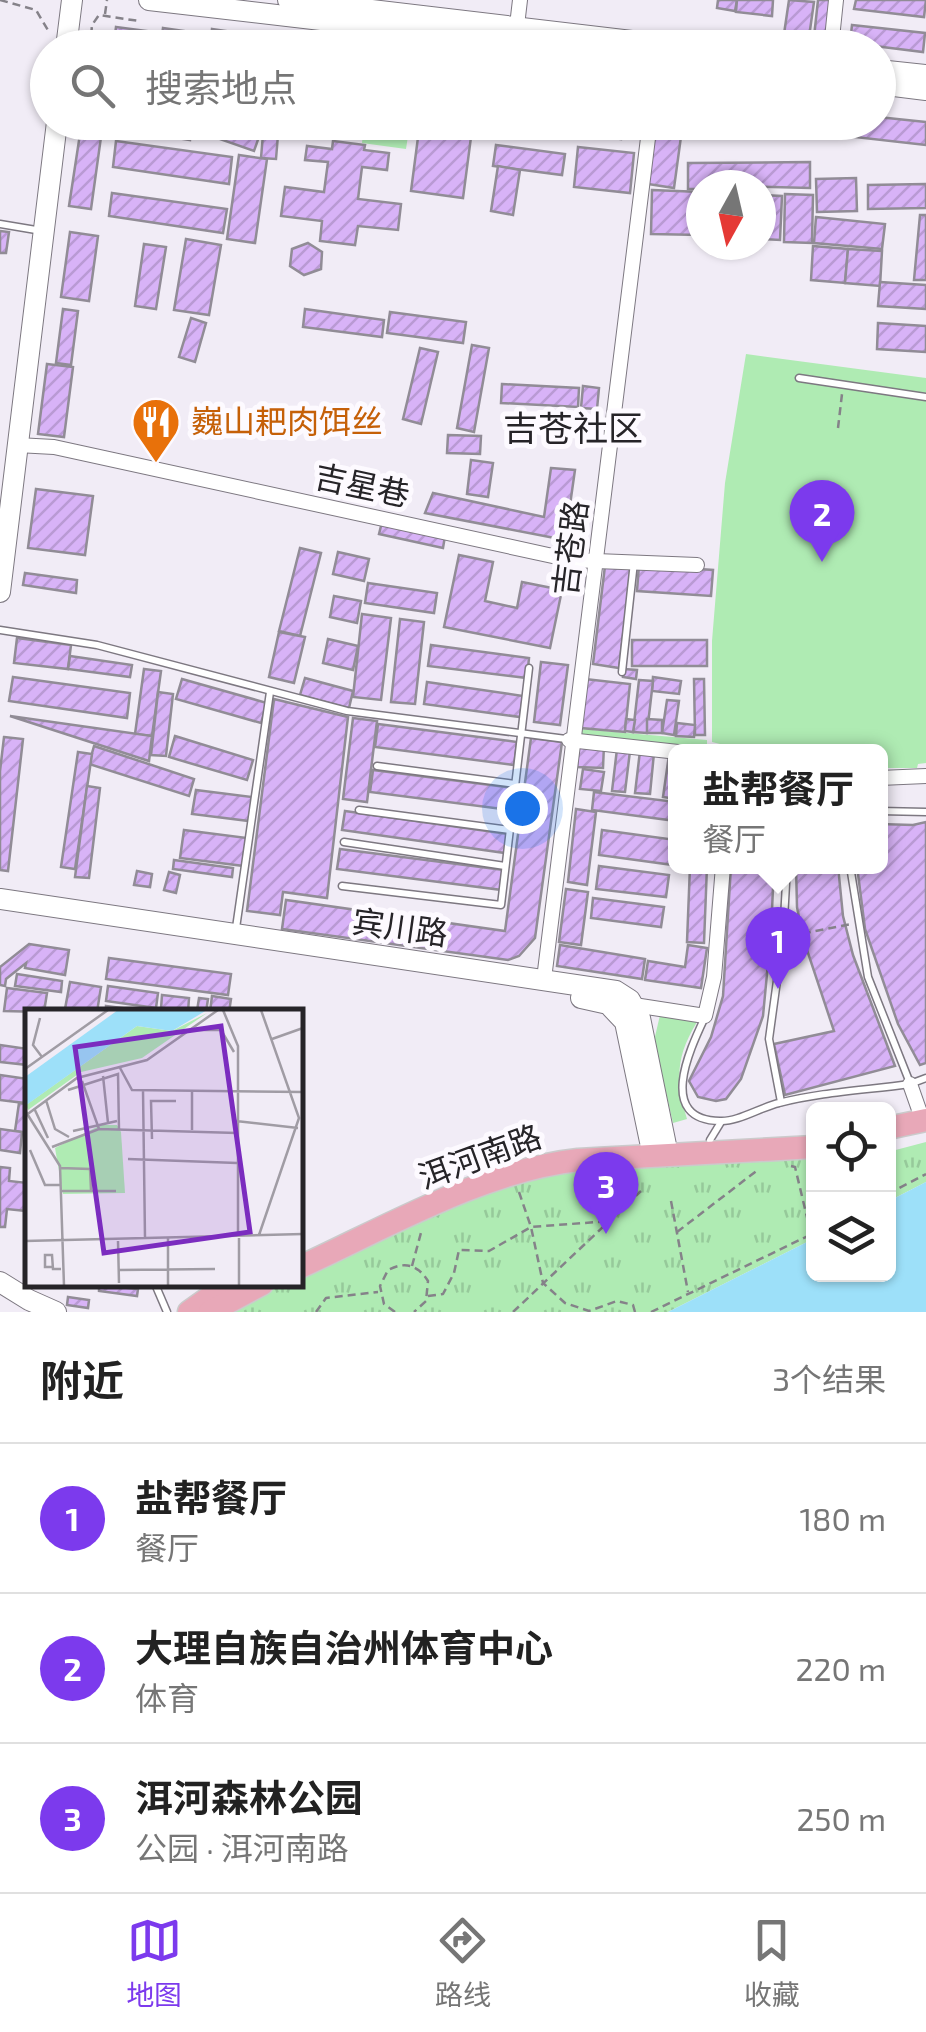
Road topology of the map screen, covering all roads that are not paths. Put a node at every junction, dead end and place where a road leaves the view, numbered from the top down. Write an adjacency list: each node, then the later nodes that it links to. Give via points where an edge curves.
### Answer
1 (72, 0): 6 (main road)
2 (148, 0): 7 (main road)
3 (288, 0): 8 (main road)
4 (520, 0): 9 (street)
5 (836, 0): 10 (street)
6 (68, 30)
7 (463, 30)
8 (483, 30)
9 (517, 30)
10 (833, 30)
11 (896, 72): 12 (main road)
12 (926, 75)
13 (896, 86): 14 (main road)
14 (926, 90)
15 (55, 140): 19 (main road)
16 (638, 140): 23 (street, 吉苍路)
17 (648, 140): 23 (street, 吉苍路)
18 (0, 224): 19 (lane)
19 (44, 232): 22 (main road)
20 (799, 378): 21 (lane)
21 (926, 398)
22 (17, 445): 23 (street, 吉星巷, via 54,447); 26 (main road)
23 (593, 560): 24 (street, 吉星巷); 32 (street, 吉苍路)
24 (634, 561): 25 (street, 吉星巷); 29 (lane)
25 (698, 565)
26 (0, 592)
27 (0, 630): 30 (lane, via 97,645)
28 (529, 668): 31 (lane)
29 (622, 672)
30 (270, 692): 31 (lane, via 347,711); 50 (lane)
31 (521, 734): 32 (lane); 37 (lane)
32 (571, 740): 33 (street); 51 (street, 吉苍路)
33 (668, 751)
34 (377, 766): 37 (lane)
35 (926, 773): 36 (street)
36 (888, 777)
37 (515, 784): 41 (lane)
38 (358, 810): 41 (lane)
39 (888, 810): 40 (lane)
40 (926, 812)
41 (510, 830): 43 (lane)
42 (344, 842): 43 (lane)
43 (505, 866): 47 (lane, via 500,905)
44 (722, 874): 53 (street)
45 (786, 874): 56 (lane, via 770,1039)
46 (851, 874): 55 (lane, via 868,977)
47 (342, 886)
48 (0, 899): 50 (main road, 宾川路)
49 (0, 912): 63 (main road, 宾川路, via 603,1002 626,1024)
50 (235, 934): 51 (main road, 宾川路)
51 (539, 978): 52 (main road, 宾川路, via 609,989)
52 (634, 1005): 53 (street); 63 (main road, via 645,1034)
53 (705, 1016): 59 (lane, via 681,1077 684,1102)
54 (926, 1078): 55 (lane)
55 (910, 1084): 56 (lane); 57 (street)
56 (780, 1102): 59 (lane)
57 (925, 1124): 58 (main road); 61 (main road)
58 (896, 1127)
59 (715, 1131): 60 (main road, 洱河南路); 63 (main road, 洱河南路)
60 (806, 1135)
61 (896, 1137)
62 (806, 1147): 63 (main road, 洱河南路)
63 (659, 1149): 64 (main road, 洱河南路, via 553,1150 490,1168); 65 (main road, 洱河南路, via 568,1160 476,1186)
64 (302, 1253)
65 (302, 1266)
66 (0, 1282): 71 (main road)
67 (156, 1287): 72 (lane)
68 (228, 1287): 70 (main road)
69 (255, 1287): 70 (main road)
70 (200, 1309): 73 (main road)
71 (56, 1312)
72 (167, 1312)
73 (178, 1312)

